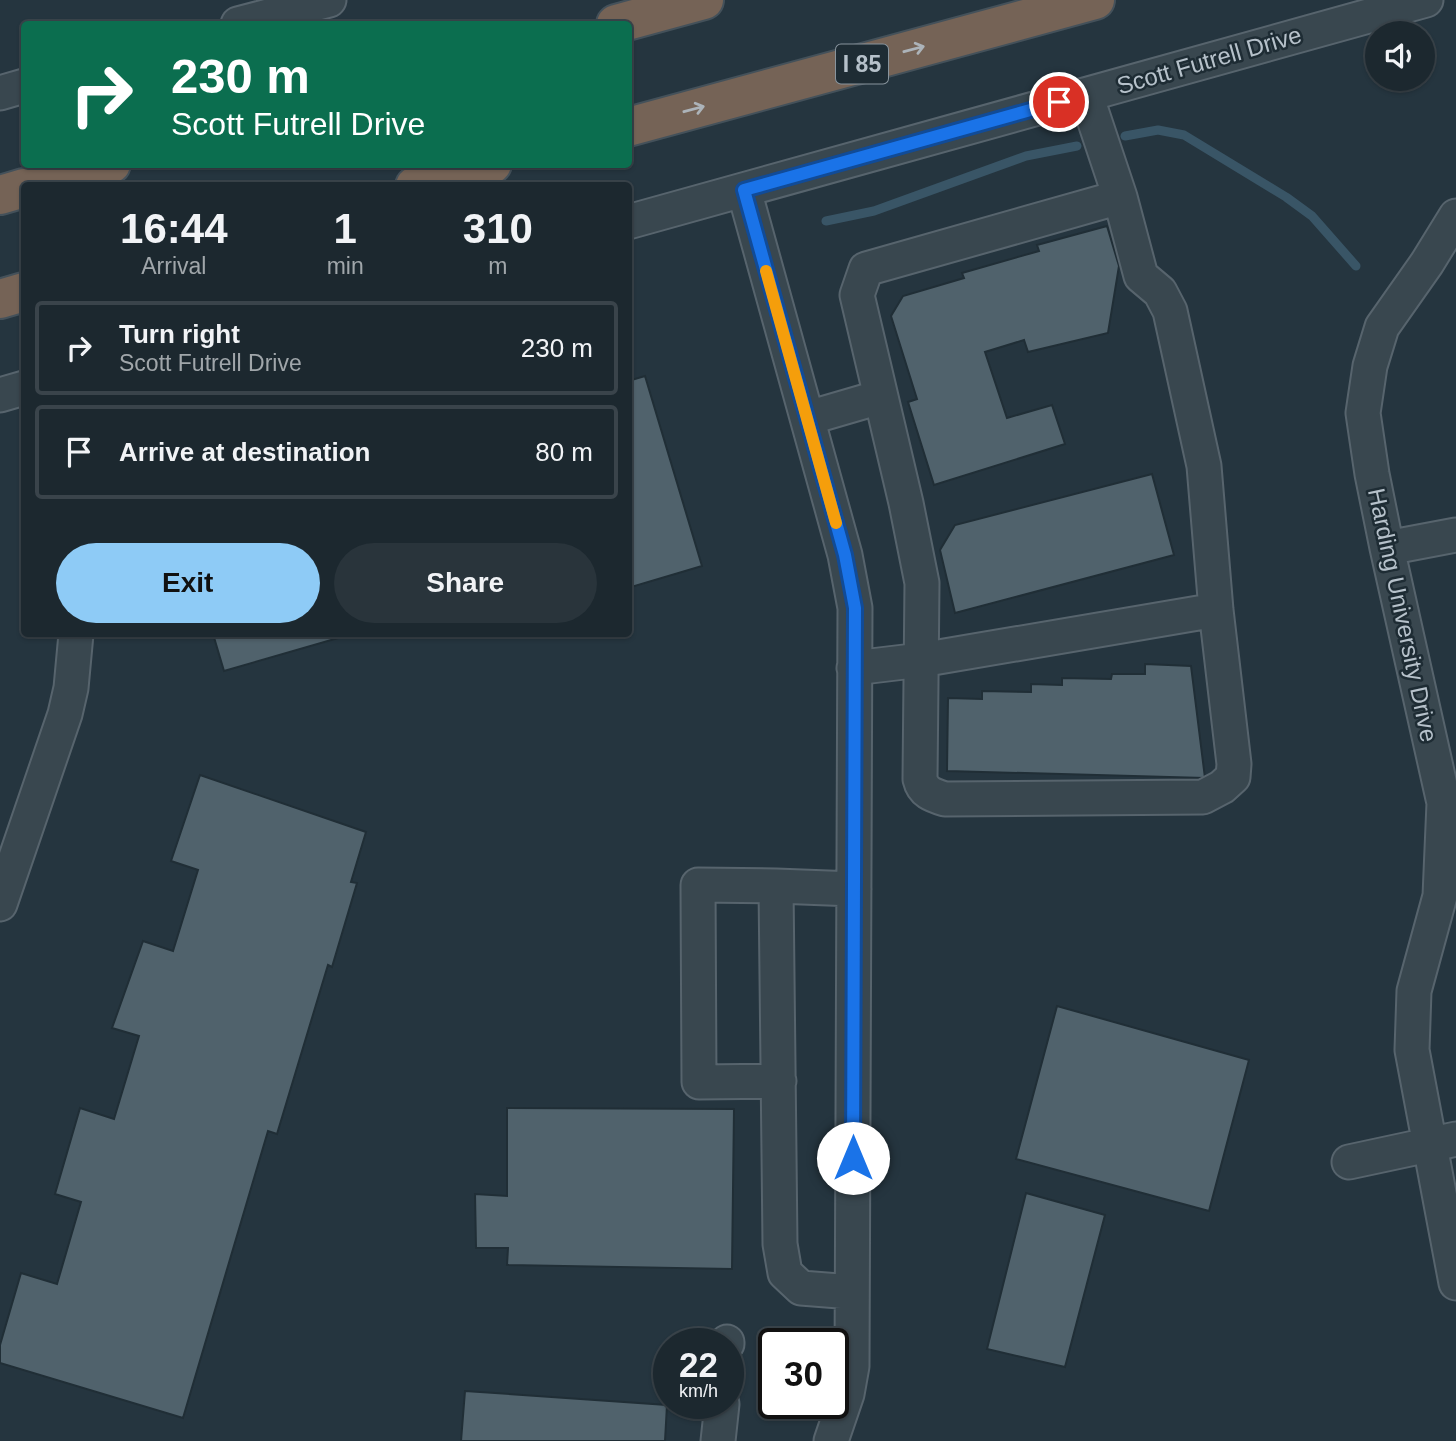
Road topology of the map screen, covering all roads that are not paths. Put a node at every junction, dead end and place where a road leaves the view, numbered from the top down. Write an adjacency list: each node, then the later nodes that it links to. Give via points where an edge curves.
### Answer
1 (329, 0): 5 (street)
2 (704, 0): 6 (highway)
3 (1095, 0): 10 (highway, I 85, one-way to 3)
4 (1426, 0): 9 (street, Scott Futrell Drive)
5 (249, 21)
6 (627, 21)
7 (21, 87): 8 (street)
8 (0, 93)
9 (1086, 95): 16 (street, Scott Futrell Drive); 18 (street)
10 (632, 126)
11 (97, 168): 13 (highway)
12 (478, 168): 14 (highway)
13 (49, 182)
14 (429, 182)
15 (21, 189): 17 (highway)
16 (744, 190): 20 (street, Scott Futrell Drive); 26 (street)
17 (0, 195)
18 (1120, 197): 25 (street, via 866,269 857,295); 29 (street, via 1141,276 1160,292 1170,311 1205,466)
19 (1456, 216): 28 (street, Harding University Drive, via 1382,327 1370,366 1363,413)
20 (632, 221)
21 (21, 293): 22 (highway)
22 (0, 299)
23 (21, 389): 24 (street)
24 (0, 395)
25 (880, 397): 26 (street); 31 (street, via 922,583)
26 (808, 418): 32 (street, via 855,608)
27 (1456, 536): 28 (street)
28 (1387, 548): 38 (street, Harding University Drive, via 1444,803 1440,896 1414,991 1412,1050)
29 (1216, 610): 31 (street); 31 (street, via 1234,764 1233,777 1203,797 945,799 931,795 920,779)
30 (76, 637): 33 (street, via 65,714)
31 (920, 660): 32 (street)
32 (854, 668): 35 (street)
33 (10, 844): 36 (street)
34 (776, 886): 35 (street); 37 (street); 37 (street, via 698,885 699,1082)
35 (854, 889): 41 (street)
36 (0, 904)
37 (779, 1081): 41 (street, via 780,1244 785,1273 801,1288)
38 (1443, 1141): 39 (street); 40 (street, Harding University Drive)
39 (1349, 1162)
40 (1456, 1283)
41 (852, 1292): 44 (street, via 852,1366)
42 (721, 1419): 43 (street)
43 (719, 1441)
44 (831, 1441)

